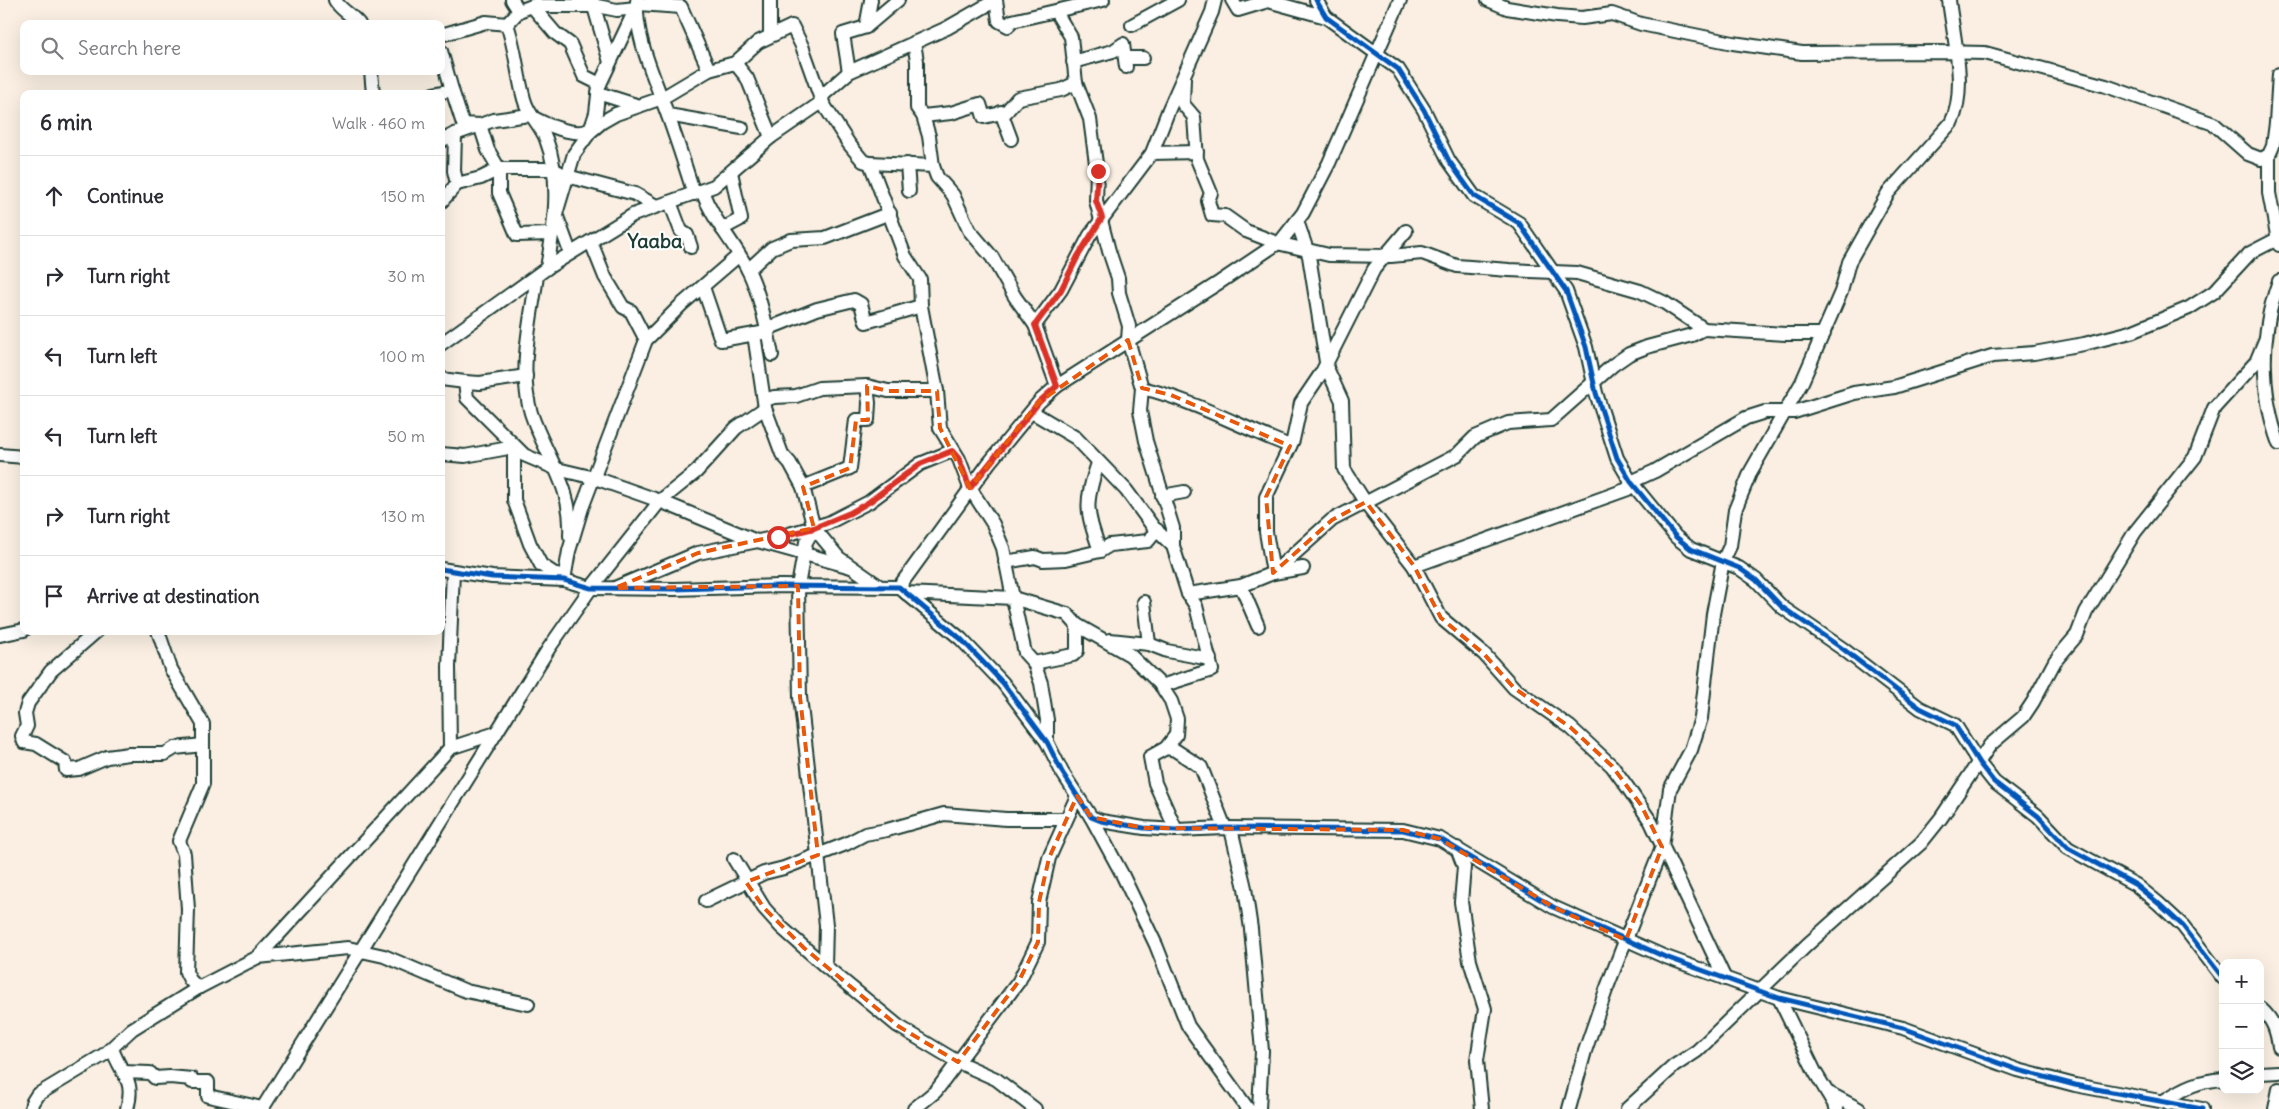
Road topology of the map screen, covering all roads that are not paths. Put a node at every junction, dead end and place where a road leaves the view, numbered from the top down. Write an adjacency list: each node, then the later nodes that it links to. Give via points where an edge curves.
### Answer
1 (335, 0): 22 (street, via 338,7)
2 (546, 0): 19 (street)
3 (770, 0): 27 (street)
4 (870, 0): 25 (street)
5 (898, 0): 25 (street)
6 (996, 0): 20 (street, via 999,21 1008,26 1012,21); 28 (street)
7 (1103, 0): 20 (street)
8 (1178, 0): 18 (street)
9 (1215, 0): 39 (street)
10 (1232, 0): 21 (street, via 1238,10 1268,1)
11 (1316, 0): 21 (street)
12 (1400, 0): 29 (street)
13 (1488, 0): 30 (street, via 1507,8 1557,16 1582,18 1612,14 1641,24 1716,40 1802,53)
14 (1949, 0): 30 (street)
15 (593, 3): 16 (street, via 617,10); 19 (street); 32 (street)
16 (638, 3): 32 (street); 36 (street, via 681,7); 44 (street, via 638,27)
17 (517, 4): 19 (street); 23 (street)
18 (1160, 4): 24 (street)
19 (532, 6): 41 (street, via 555,33 570,44 584,76)
20 (1056, 12): 33 (street, via 1071,38)
21 (1326, 17): 29 (street)
22 (355, 20)
23 (508, 24): 26 (street, via 486,22); 48 (street)
24 (1132, 25)
25 (866, 27): 37 (street, via 843,34)
26 (445, 34)
27 (770, 35): 34 (street); 45 (street, via 792,26)
28 (914, 43): 37 (street); 50 (street, via 917,108)
29 (1377, 52): 78 (street, via 1329,163); 92 (street, via 1398,69 1424,110 1449,161 1474,196 1519,224)
30 (1956, 53): 60 (street, via 1985,53 2106,86 2214,124 2248,154 2261,159); 100 (street, via 1956,113 1951,123 1888,193 1849,262 1848,274)
31 (1143, 58): 33 (street, via 1126,62 1124,44 1113,51)
32 (610, 62): 41 (street)
33 (1074, 62): 40 (street)
34 (735, 63): 36 (street); 55 (street, via 748,78)
35 (445, 65): 42 (street)
36 (709, 70): 44 (street)
37 (849, 72): 45 (street, via 823,96)
38 (2279, 74): 60 (street, via 2276,123)
39 (1184, 78): 58 (street, via 1183,104 1194,117); 59 (street)
40 (1076, 83): 47 (street, via 1061,90 1018,98 1006,112); 77 (street, via 1090,119 1098,171 1096,201)
41 (599, 89): 46 (street); 53 (street)
42 (452, 90): 43 (street); 51 (street, via 463,124)
43 (445, 91)
44 (662, 98): 46 (street); 49 (street)
45 (822, 102): 55 (street); 61 (street, via 849,144 863,161)
46 (639, 106): 53 (street)
47 (1000, 112): 50 (street, via 984,116 980,104 950,113); 57 (street)
48 (529, 115): 51 (street); 53 (street, via 576,132); 65 (street, via 546,138)
49 (668, 115): 52 (street); 71 (street)
50 (923, 116): 63 (street)
51 (480, 125): 54 (street); 64 (street, via 488,150)
52 (742, 128)
53 (590, 130): 68 (street, via 574,154)
54 (455, 134): 56 (street); 69 (street)
55 (771, 137): 66 (street)
56 (445, 139)
57 (1011, 139)
58 (1197, 152): 59 (street); 84 (street, via 1211,193 1208,201 1212,215 1225,216 1246,231)
59 (1152, 153): 77 (street)
60 (2269, 155): 82 (street, via 2269,193)
61 (870, 163): 62 (street); 75 (street)
62 (907, 164): 63 (street); 70 (street)
63 (933, 166): 97 (street, via 970,230 992,257)
64 (499, 169): 65 (street); 69 (street, via 481,178); 81 (street, via 499,193 517,235)
65 (553, 169): 68 (street); 76 (street)
66 (731, 172): 71 (street); 79 (street, via 741,219)
67 (445, 173): 69 (street)
68 (567, 176): 74 (street, via 635,194); 76 (street)
69 (456, 179): 72 (street)
70 (909, 191)
71 (698, 192): 73 (street); 79 (street)
72 (445, 196)
73 (670, 202): 74 (street); 85 (street)
74 (656, 206): 83 (street, via 633,215)
75 (890, 213): 91 (street, via 825,238 791,240 772,248); 96 (street, via 905,256 920,279)
76 (556, 214): 81 (street); 87 (street)
77 (1102, 218): 97 (street, via 1061,290); 103 (street, via 1129,326)
78 (1297, 221): 84 (street); 86 (street)
79 (722, 229): 88 (street)
80 (1406, 231): 89 (street)
81 (551, 234): 90 (street)
82 (2279, 241): 117 (street, via 2250,253 2214,292 2190,308 2131,332 2034,353 1992,356 1894,387 1854,393)
83 (591, 242): 87 (street); 102 (street, via 605,277 623,307 631,312)
84 (1277, 243): 86 (street); 103 (street)
85 (691, 248)
86 (1307, 250): 89 (street, via 1329,255); 106 (street)
87 (570, 252): 90 (street)
88 (738, 256): 91 (street); 95 (street)
89 (1385, 256): 92 (street, via 1422,253 1457,266); 106 (street, via 1374,269)
90 (547, 268): 93 (street)
91 (748, 270): 99 (street)
92 (1553, 272): 98 (street, via 1577,273 1640,291); 110 (street, via 1566,291 1586,347)
93 (537, 276): 104 (street); 107 (street)
94 (2279, 281): 101 (street)
95 (703, 287): 99 (street, via 721,340); 102 (street)
96 (921, 306): 99 (street, via 866,322 861,304 854,300 817,309); 114 (street)
97 (1035, 325): 112 (street)
98 (1704, 329): 100 (street); 110 (street, via 1629,354)
99 (760, 333): 105 (street); 115 (street)
100 (1824, 334): 117 (street)
101 (2266, 338): 118 (street, via 2265,378 2271,422); 175 (street, via 2256,362 2214,408 2195,456 2140,524 2086,612 2077,635 2055,661 2023,717 1990,746)
102 (646, 340): 127 (street, via 614,418)
103 (1128, 340): 112 (street); 113 (street)
104 (445, 341)
105 (772, 354)
106 (1326, 363): 119 (street, via 1301,403); 134 (street, via 1342,401 1344,469)
107 (526, 376): 109 (street); 126 (street, via 531,413)
108 (445, 380): 109 (street)
109 (465, 382): 120 (street, via 467,398)
110 (1593, 382): 128 (street, via 1617,458); 134 (street, via 1551,420 1508,423 1475,437 1456,455)
111 (867, 386): 114 (street, via 888,391); 115 (street, via 819,388 796,396 774,397); 129 (street, via 868,420 856,420 850,468)
112 (1057, 386): 116 (street)
113 (1142, 388): 119 (street, via 1171,395); 132 (street, via 1140,411)
114 (937, 391): 121 (street, via 940,428)
115 (765, 404): 129 (street, via 782,454); 133 (street, via 736,428 696,472)
116 (1032, 412): 125 (street, via 1076,438); 130 (street)
117 (1785, 413): 128 (street, via 1765,412 1746,418); 142 (street, via 1751,471 1735,510 1730,546)
118 (2279, 444)
119 (1290, 446): 148 (street, via 1266,497 1266,532)
120 (514, 447): 122 (street, via 465,456); 126 (street, via 524,455); 149 (street, via 514,500 530,544 541,565)
121 (952, 451): 130 (street, via 959,459); 135 (street, via 920,464 850,513)
122 (445, 454)
123 (0, 455): 124 (street)
124 (20, 457)
125 (1098, 463): 136 (street); 140 (street, via 1089,491 1087,512)
126 (557, 469): 127 (street); 139 (street, via 568,511)
127 (595, 478): 133 (street); 139 (street)
128 (1631, 482): 142 (street, via 1676,537 1691,549); 144 (street, via 1628,489 1608,498)
129 (803, 487): 135 (street)
130 (970, 488): 143 (street, via 994,524); 155 (street)
131 (1184, 492): 132 (street)
132 (1162, 496): 138 (street, via 1173,528)
133 (660, 501): 137 (street); 153 (street)
134 (1366, 502): 144 (street); 148 (street, via 1332,520)
135 (814, 528): 137 (street); 141 (street); 145 (street, via 839,558)
136 (1157, 530): 138 (street); 140 (street, via 1148,541 1110,544)
137 (754, 540): 141 (street); 154 (street, via 698,553)
138 (1173, 546): 156 (street)
139 (569, 550): 149 (street)
140 (1100, 551): 143 (street, via 1066,559 1035,557)
141 (803, 554): 145 (street); 150 (street)
142 (1723, 561): 175 (street, via 1740,568 1782,607 1920,708 1955,725); 181 (street, via 1708,644 1701,718 1691,750 1670,789)
143 (1005, 562): 157 (street)
144 (1414, 566): 181 (street, via 1441,618 1484,654 1514,688 1570,727 1612,766 1641,805)
145 (851, 567): 151 (street)
146 (1303, 568): 148 (street)
147 (447, 570): 149 (street, via 492,577); 173 (street)
148 (1273, 573): 152 (street)
149 (564, 580): 153 (street)
150 (798, 586): 151 (street); 154 (street); 183 (street, via 800,696)
151 (879, 586): 155 (street)
152 (1241, 586): 156 (street); 160 (street)
153 (592, 588): 154 (street); 170 (street, via 549,648)
154 (615, 588)
155 (902, 590): 157 (street); 171 (street, via 962,640 1003,683)
156 (1188, 594): 167 (street, via 1196,606)
157 (1013, 598): 159 (street, via 1067,614); 168 (street, via 1025,653)
158 (1144, 602): 166 (street)
159 (1077, 625): 165 (street); 168 (street, via 1077,651 1073,655)
160 (1258, 626)
161 (20, 631): 164 (street)
162 (92, 635): 172 (street, via 51,671 28,704 25,713 27,726 22,736 24,742 36,744 65,762 66,770 79,769 108,757 166,754 174,748)
163 (159, 635): 172 (street, via 172,669 202,724)
164 (0, 636)
165 (1098, 638): 166 (street); 169 (street, via 1130,655)
166 (1149, 644): 167 (street)
167 (1210, 659): 169 (street, via 1212,670)
168 (1034, 663): 171 (street, via 1044,694)
169 (1161, 686): 174 (street, via 1177,719 1176,735)
170 (496, 733): 173 (street); 188 (street)
171 (1047, 742): 176 (street)
172 (203, 745): 193 (street, via 202,784 179,841 184,854 188,909 186,972)
173 (450, 748): 189 (street)
174 (1166, 748): 179 (street, via 1175,750 1201,768); 180 (street, via 1150,757 1156,782)
175 (1979, 763): 191 (street, via 1994,782 2038,816 2068,848 2136,885 2158,903 2183,926); 194 (street, via 1921,843 1808,944)
176 (1078, 796): 177 (street); 178 (street)
177 (1091, 817): 180 (street, via 1116,825); 213 (street, via 1156,945 1188,1026)
178 (1065, 820): 183 (street, via 944,814 865,834); 200 (street, via 1049,858 1039,902 1038,942 1019,980)
179 (1228, 829): 180 (street); 182 (street, via 1403,830 1440,839); 214 (street, via 1245,888 1251,929 1262,1051)
180 (1176, 830)
181 (1662, 847): 187 (street); 192 (street)
182 (1456, 848): 187 (street, via 1554,907); 215 (street, via 1464,867 1461,902 1470,961 1484,1008 1477,1060)
183 (818, 855): 185 (street); 190 (street, via 826,925)
184 (734, 859): 185 (street)
185 (746, 882): 186 (street); 190 (street, via 781,927)
186 (706, 902)
187 (1626, 940): 192 (street); 216 (street, via 1585,1051)
188 (362, 951): 189 (street, via 348,948); 196 (street, via 384,956 466,991); 210 (street)
189 (258, 957): 193 (street)
190 (825, 966): 200 (street, via 898,1026)
191 (2219, 973)
192 (1725, 979): 194 (street)
193 (198, 988): 198 (street, via 132,1029)
194 (1760, 992): 195 (street); 217 (street, via 1697,1051 1674,1066)
195 (1779, 998): 206 (street); 207 (street, via 1903,1028 2018,1070)
196 (528, 1004)
197 (2264, 1012): 199 (street, via 2277,1032)
198 (112, 1048): 201 (street); 208 (street, via 38,1095)
199 (2279, 1048)
200 (958, 1062): 211 (street, via 936,1091); 212 (street, via 996,1079)
201 (123, 1072): 209 (street, via 131,1087); 210 (street, via 208,1082 208,1096)
202 (2279, 1072): 203 (street)
203 (2264, 1073)
204 (2219, 1079): 207 (street, via 2202,1080)
205 (2279, 1089): 221 (street)
206 (1827, 1092): 218 (street); 219 (street)
207 (2169, 1105): 220 (street)
208 (31, 1109)
209 (127, 1109)
210 (262, 1109)
211 (914, 1109)
212 (1035, 1109)
213 (1248, 1109)
214 (1259, 1109)
215 (1482, 1109)
216 (1569, 1109)
217 (1627, 1109)
218 (1837, 1109)
219 (1859, 1109)
220 (2202, 1109)
221 (2275, 1109)

